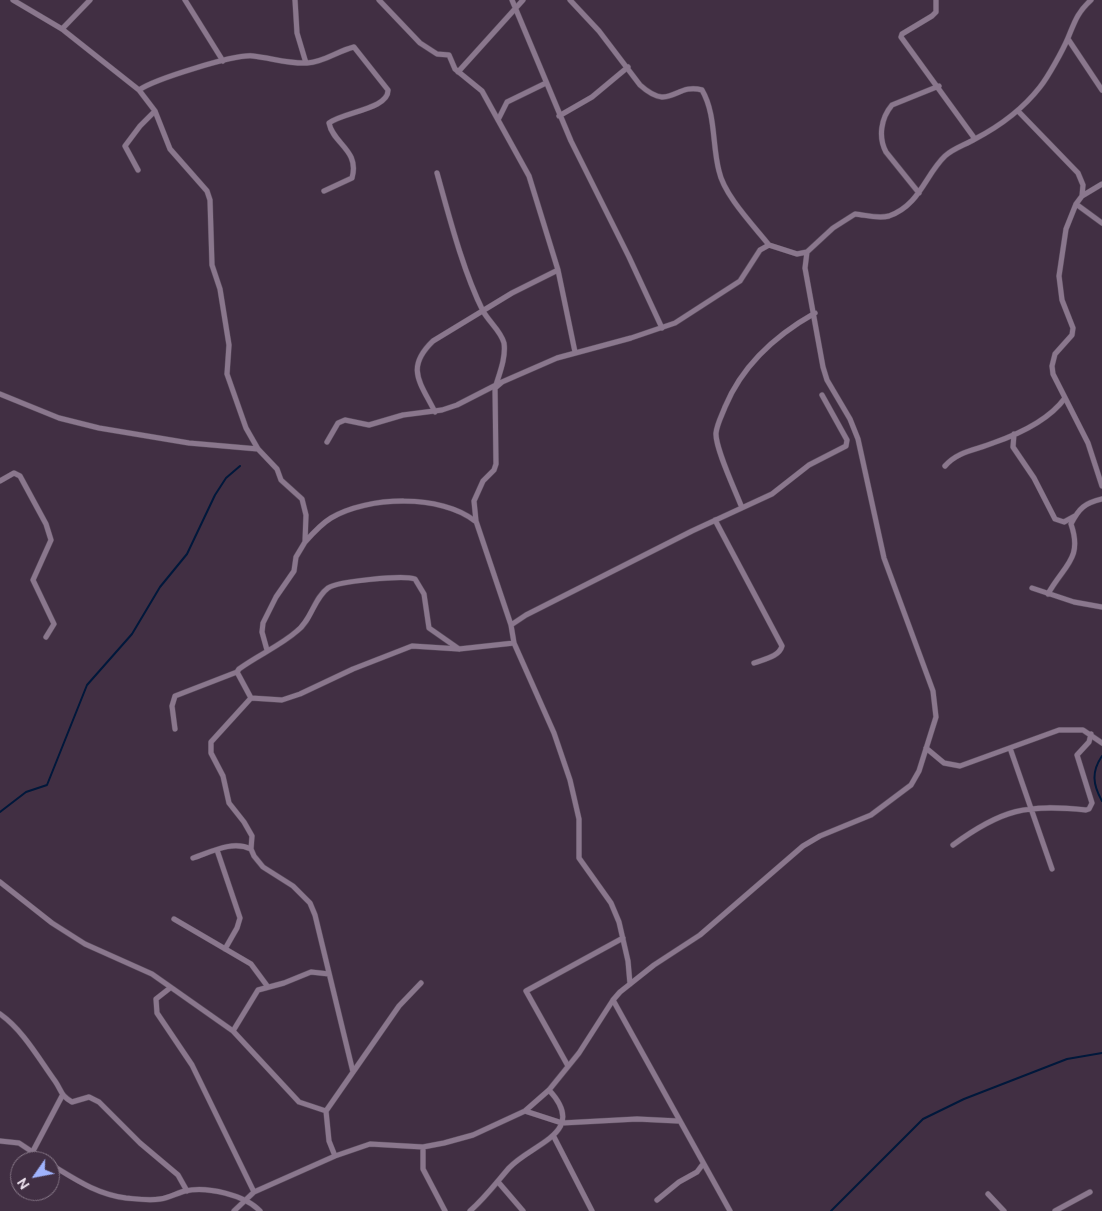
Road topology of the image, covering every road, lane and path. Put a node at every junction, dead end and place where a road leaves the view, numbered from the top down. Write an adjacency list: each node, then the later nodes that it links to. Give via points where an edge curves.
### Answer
1 (13, 0): 14 (street)
2 (90, 0): 14 (street)
3 (186, 0): 16 (street)
4 (295, 0): 17 (street, via 297,33)
5 (379, 0): 12 (street)
6 (385, 0): 12 (street)
7 (512, 0): 13 (street)
8 (523, 0): 13 (street)
9 (570, 0): 18 (street)
10 (936, 0): 21 (street, via 936,12 901,37)
11 (1091, 0): 15 (street, via 1080,10)
12 (384, 7): 19 (street, via 420,43 437,54 449,55)
13 (514, 9): 19 (street); 20 (street)
14 (62, 29): 22 (street)
15 (1068, 39): 23 (street); 25 (street, via 1041,86)
16 (222, 61): 17 (street, via 252,56); 22 (street)
17 (306, 63): 32 (street, via 322,61 354,47 388,90 389,96 385,101 329,123 334,134 349,150 353,174 352,178)
18 (628, 67): 26 (street, via 592,97); 37 (street, via 640,86 657,98 702,90 710,108 724,186)
19 (458, 72): 27 (street, via 482,91)
20 (546, 83): 26 (street); 27 (street, via 507,102)
21 (939, 86): 28 (street); 33 (street, via 892,105 882,127 882,145)
22 (139, 90): 24 (street)
23 (1102, 90)
24 (155, 111): 29 (street, via 125,146); 51 (street, via 170,149 202,184 210,200 212,265 220,289 229,345 227,374 246,428)
25 (1018, 111): 28 (street); 34 (street, via 1078,173 1083,185)
26 (559, 116): 42 (street)
27 (498, 120): 39 (street, via 529,176)
28 (976, 139): 33 (street, via 944,157)
29 (138, 170)
30 (437, 173): 40 (street)
31 (1102, 184): 34 (street)
32 (324, 191)
33 (919, 193): 38 (street, via 889,216 855,214 845,218)
34 (1082, 196): 35 (street)
35 (1076, 204): 36 (street); 47 (street, via 1066,229 1059,276 1072,335 1055,354 1052,366)
36 (1102, 223)
37 (769, 245): 38 (street, via 797,254); 42 (street, via 760,250 740,281 704,306)
38 (807, 252): 41 (street, via 805,268)
39 (558, 270): 40 (street, via 512,293); 43 (street)
40 (484, 312): 44 (street, via 504,346); 48 (street, via 433,341 418,358 418,378)
41 (815, 313): 56 (street, via 795,324 758,356 734,386 719,421 716,434); 75 (street, via 827,380 858,439 884,558 933,691 936,717)
42 (662, 328): 43 (street)
43 (575, 352): 44 (street)
44 (496, 385): 48 (street, via 457,406); 59 (street, via 496,464 474,501)
45 (0, 394): 51 (street, via 59,418 92,426 188,443)
46 (822, 395): 56 (street, via 847,440 846,446 809,465 772,494)
47 (1065, 398): 49 (street, via 1052,411); 54 (street, via 1088,443)
48 (435, 412): 50 (street, via 369,425 344,420 338,423)
49 (1014, 434): 52 (street, via 956,456); 57 (street, via 1013,447 1034,478 1055,519 1064,522)
50 (327, 442)
51 (258, 449): 60 (street, via 277,468 280,480 302,499 307,529)
52 (945, 466)
53 (0, 481): 65 (street, via 14,473 20,476 50,534 49,545 33,580 54,624)
54 (1102, 486)
55 (1102, 499): 57 (street, via 1082,506)
56 (742, 508): 58 (street)
57 (1075, 516): 62 (street, via 1071,524 1076,548)
58 (715, 520): 64 (street); 69 (street, via 782,646 774,656)
59 (476, 521): 60 (street, via 464,512 444,505 415,502 384,504 362,507 332,518); 64 (street)
60 (305, 542): 68 (street, via 296,557 294,571 266,613 262,632)
61 (1032, 588): 62 (street)
62 (1048, 594): 63 (street)
63 (1102, 607)
64 (511, 625): 66 (street)
65 (46, 637)
66 (514, 643): 67 (street); 85 (street, via 554,733 570,780 579,819 579,858 611,903)
67 (459, 649): 68 (street, via 430,628 420,586 415,579 406,576 329,588 298,632); 71 (street, via 412,646 282,700)
68 (267, 650): 70 (street)
69 (754, 663)
70 (237, 672): 71 (street); 72 (street, via 175,696 172,706)
71 (251, 698): 79 (street, via 213,738 210,747 223,776 229,803 252,836)
72 (175, 729)
73 (1091, 734): 74 (street); 76 (street, via 1083,730 1059,730); 77 (street, via 1089,742 1077,755 1092,807 1086,810)
74 (1102, 743)
75 (926, 748): 76 (street, via 944,763 960,766); 89 (street, via 911,785 871,815 803,846 700,934)
76 (1010, 748): 77 (street)
77 (1031, 808): 78 (street, via 991,820); 82 (street)
78 (953, 845)
79 (251, 849): 80 (street, via 238,844); 87 (street, via 263,867 294,886 310,903)
80 (217, 850): 81 (street); 86 (street, via 240,918)
81 (193, 858)
82 (1052, 869)
83 (0, 882): 91 (street, via 85,944 152,974)
84 (174, 919): 86 (street)
85 (623, 938): 89 (street); 95 (street, via 526,991)
86 (225, 949): 90 (street, via 251,964)
87 (329, 974): 90 (street, via 311,972); 96 (street)
88 (420, 983): 96 (street, via 399,1006)
89 (630, 984): 92 (street)
90 (268, 987): 94 (street, via 254,994)
91 (170, 988): 94 (street); 112 (street, via 156,999 157,1013 192,1065)
92 (613, 1000): 95 (street); 101 (street)
93 (0, 1014): 98 (street, via 15,1027)
94 (233, 1031): 99 (street, via 298,1102)
95 (568, 1066): 97 (street)
96 (354, 1072): 99 (street)
97 (550, 1090): 100 (street); 102 (street, via 561,1106)
98 (62, 1096): 106 (street); 111 (street, via 72,1102 89,1097 99,1102 178,1175)
99 (326, 1111): 107 (street, via 329,1141)
100 (524, 1111): 102 (street); 105 (street, via 473,1136)
101 (678, 1121): 102 (street); 108 (street)
102 (562, 1122): 103 (street)
103 (554, 1137): 110 (street, via 510,1167); 123 (street)
104 (0, 1142): 106 (street, via 19,1144)
105 (423, 1147): 107 (street, via 370,1144); 120 (street, via 423,1170)
106 (33, 1151)
107 (335, 1156): 112 (street)
108 (703, 1164): 116 (street); 117 (street)
109 (60, 1170): 111 (street, via 104,1194 160,1199)
110 (499, 1183): 121 (street); 122 (street)
111 (187, 1191): 115 (street, via 216,1192)
112 (254, 1192): 115 (street)
113 (1090, 1192): 126 (street)
114 (988, 1194): 125 (street)
115 (246, 1199): 118 (street); 119 (street)
116 (658, 1200)
117 (729, 1210): 124 (street)
118 (234, 1211)
119 (260, 1211)
120 (445, 1211)
121 (470, 1211)
122 (523, 1211)
123 (592, 1211)
124 (722, 1211)
125 (1004, 1211)
126 (1055, 1211)

